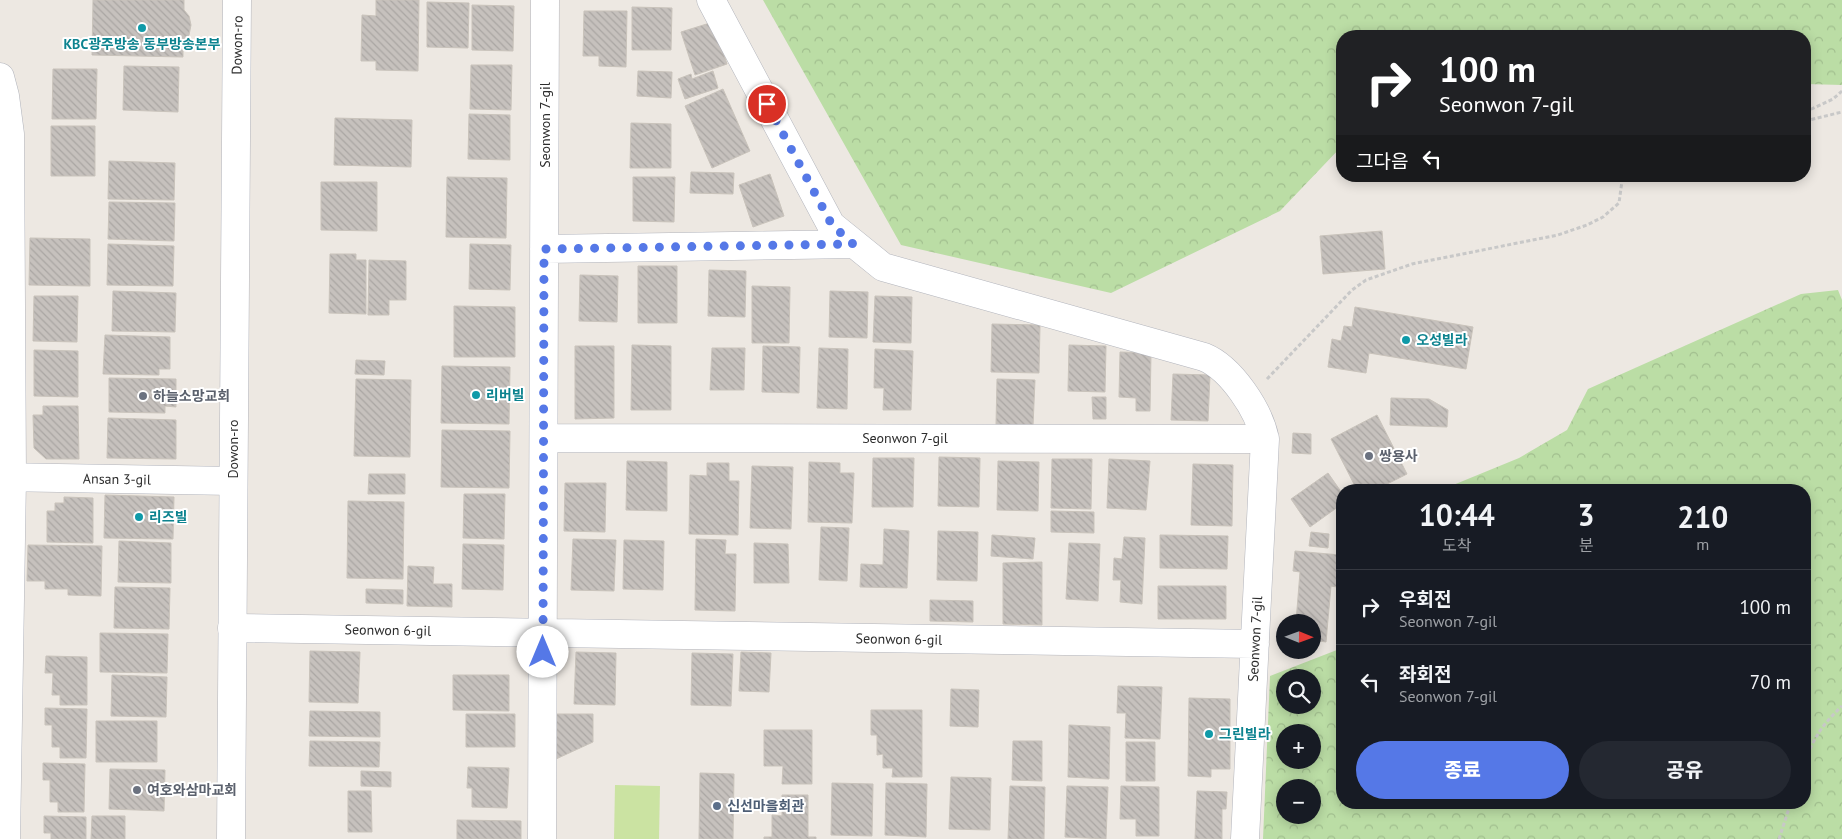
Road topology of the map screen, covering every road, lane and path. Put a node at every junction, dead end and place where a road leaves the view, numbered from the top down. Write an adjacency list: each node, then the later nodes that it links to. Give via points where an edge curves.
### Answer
1 (237, 0): 16 (street, Dowon-ro)
2 (545, 0): 11 (street, Seonwon 7-gil)
3 (711, 0): 10 (street, Seonwon 7-gil, via 832,225)
4 (0, 77): 15 (street, via 10,134)
5 (1842, 91): 6 (path)
6 (1811, 109)
7 (1842, 112): 8 (path)
8 (1811, 120)
9 (1622, 182): 12 (path, via 1619,203 1603,218 1587,225 1558,235 1412,264 1366,280 1352,290)
10 (853, 244): 11 (street); 12 (street, Seonwon 7-gil, via 883,267 1204,356 1223,368)
11 (544, 249): 13 (street, Seonwon 7-gil)
12 (1247, 398): 14 (street, Seonwon 7-gil)
13 (544, 438): 14 (street, Seonwon 7-gil); 18 (street, Seonwon 7-gil)
14 (1266, 439): 19 (street, Seonwon 7-gil)
15 (6, 477): 16 (street, Ansan 3-gil); 23 (street)
16 (233, 481): 17 (street, Dowon-ro)
17 (232, 628): 18 (street, Seonwon 6-gil); 24 (street, Dowon-ro)
18 (543, 633): 19 (street, Seonwon 6-gil); 25 (street)
19 (1255, 644): 26 (street, Seonwon 7-gil)
20 (1842, 706): 21 (path, via 1822,726)
21 (1811, 745)
22 (1789, 809): 27 (path)
23 (6, 839)
24 (231, 839)
25 (542, 839)
26 (1245, 839)
27 (1779, 839)

